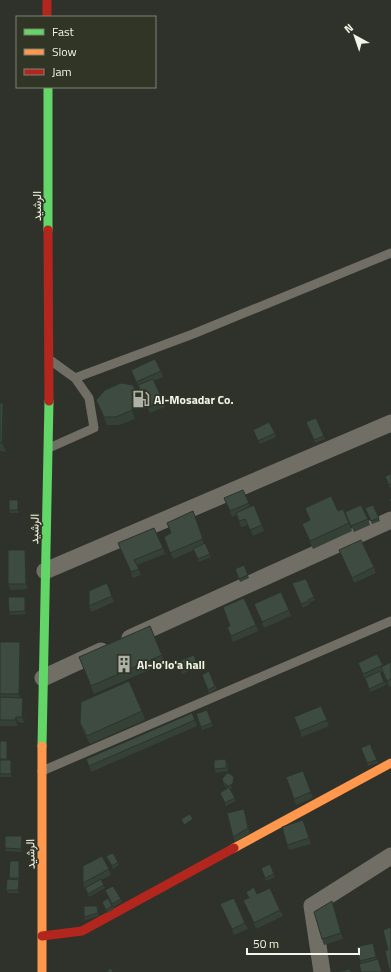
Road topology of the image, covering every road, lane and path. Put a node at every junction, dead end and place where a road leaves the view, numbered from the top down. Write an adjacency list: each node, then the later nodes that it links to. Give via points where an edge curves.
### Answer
1 (47, 0): 2 (main road)
2 (47, 16)
3 (48, 88): 5 (main road, الرشيد)
4 (391, 253): 6 (lane, via 194,334)
5 (49, 359): 6 (lane); 8 (main road, الرشيد)
6 (75, 378): 8 (lane, via 89,398 94,428)
7 (391, 423): 10 (street)
8 (47, 448): 10 (main road, الرشيد)
9 (391, 520): 12 (street)
10 (45, 571): 12 (main road, الرشيد)
11 (391, 621): 14 (lane)
12 (43, 678): 14 (main road, الرشيد)
13 (391, 763): 16 (main road, via 82,931)
14 (41, 772): 16 (main road, الرشيد)
15 (391, 856): 18 (street, via 312,906)
16 (42, 936): 17 (main road, الرشيد)
17 (42, 972)
18 (322, 972)

